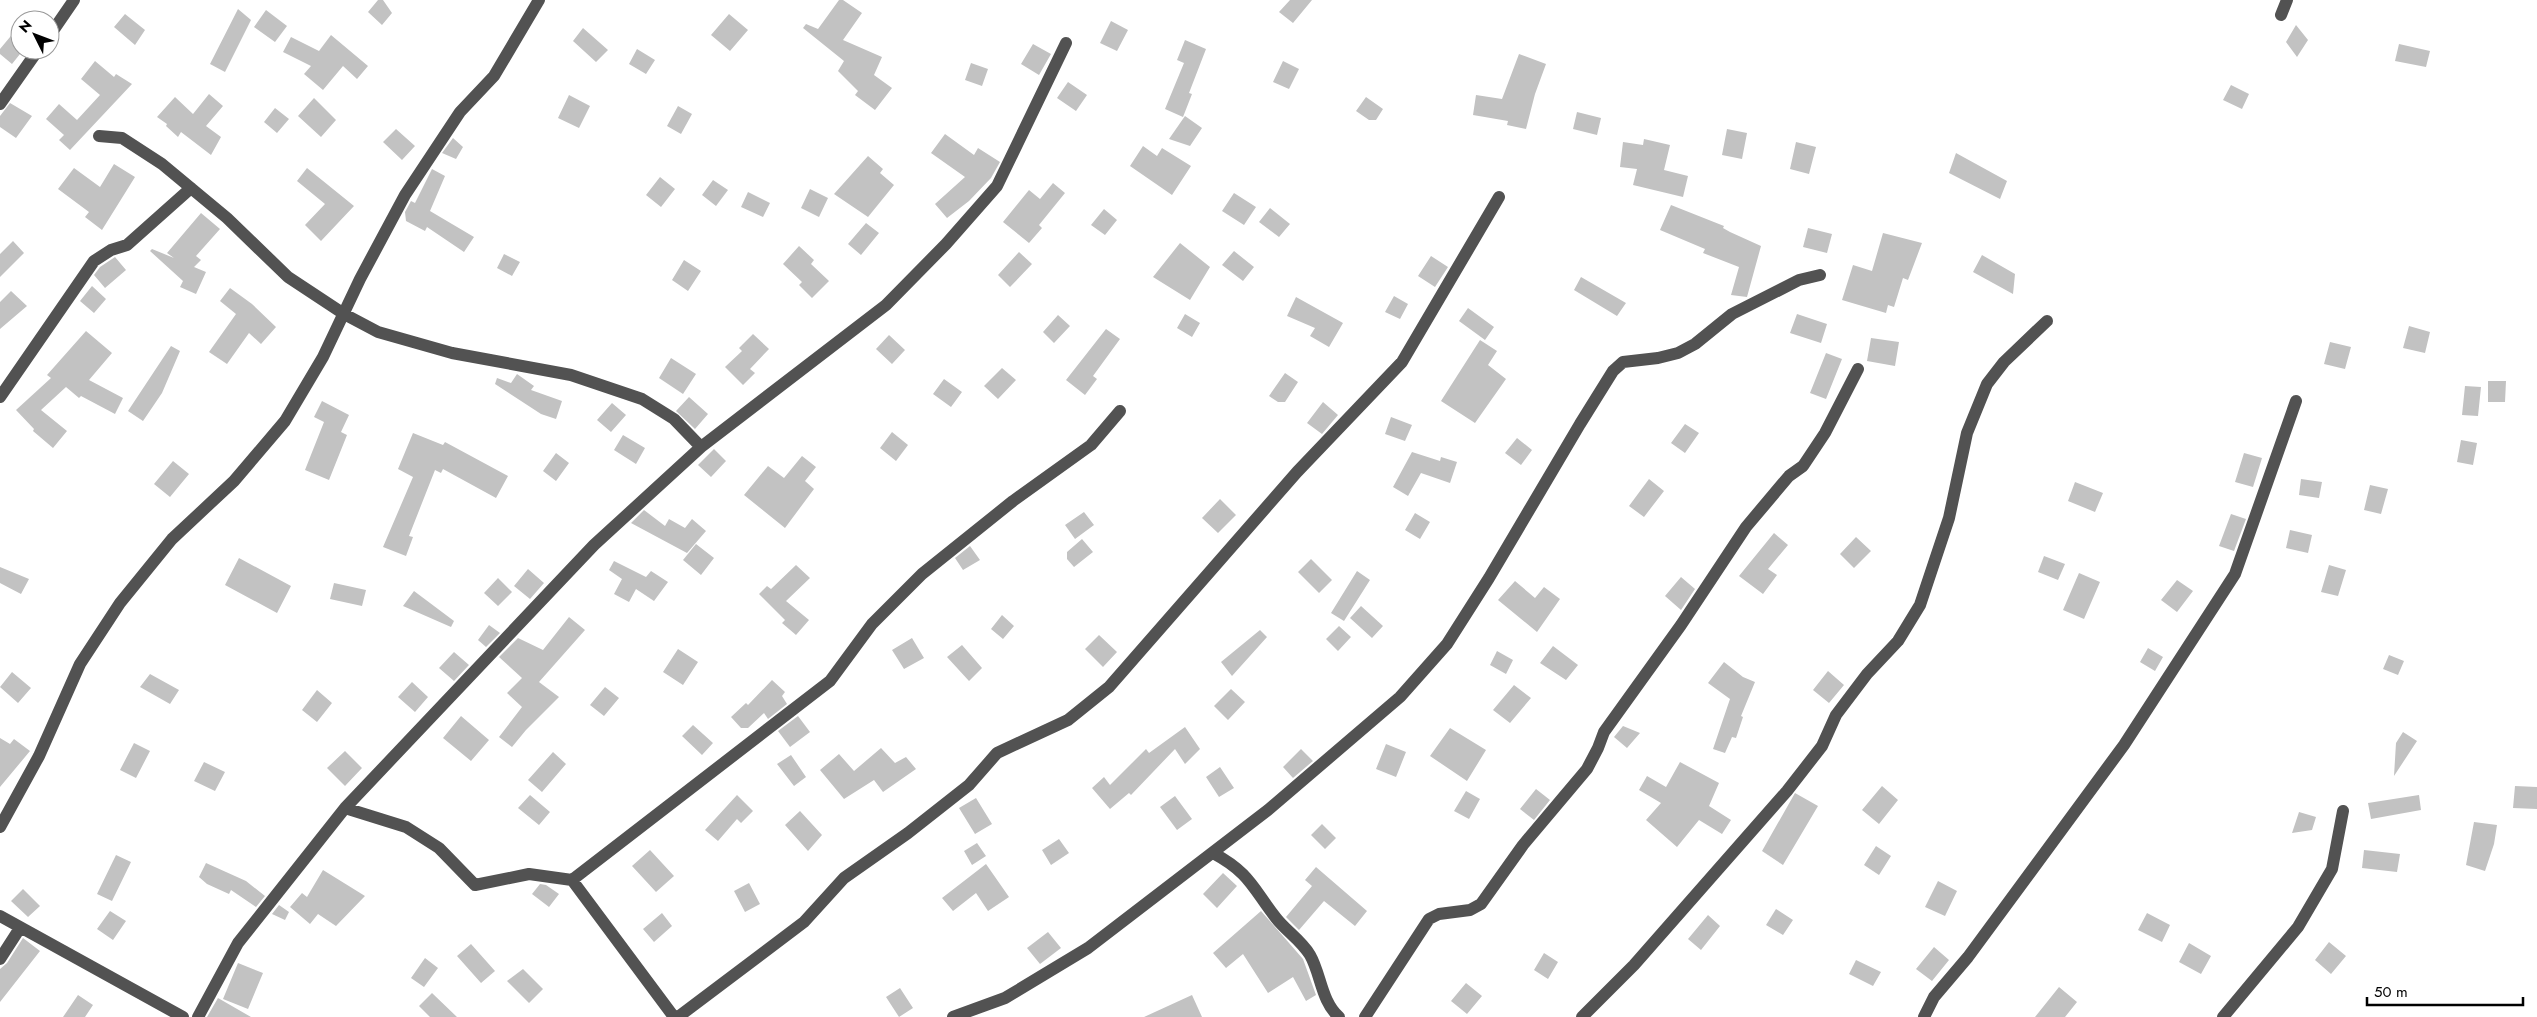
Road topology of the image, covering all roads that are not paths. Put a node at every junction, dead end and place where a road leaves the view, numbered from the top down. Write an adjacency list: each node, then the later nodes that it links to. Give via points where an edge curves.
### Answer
1 (74, 0): 5 (street)
2 (539, 0): 13 (street, via 494,76 460,112 406,195)
3 (2287, 0): 4 (street)
4 (2281, 15)
5 (60, 20)
6 (1066, 43): 19 (street, via 997,186 946,244 886,305)
7 (31, 60): 8 (street)
8 (0, 104)
9 (99, 136): 10 (street, via 122,138)
10 (191, 188): 13 (street, via 288,277); 16 (street, via 127,245 94,260)
11 (1499, 197): 31 (street, via 1402,362 1297,472 1109,687 1068,720 996,753 969,785 844,878 804,922)
12 (1820, 275): 23 (street, via 1800,280 1732,314 1695,344 1678,353 1623,362 1613,371 1447,644 1400,697)
13 (344, 314): 19 (street, via 378,332 452,353 571,375 642,399 674,419); 22 (street, via 324,357 285,421 234,481 172,539 120,603 80,664 39,756)
14 (2046, 321): 35 (street, via 2004,362 1987,384 1967,434 1949,518 1920,605 1898,641 1867,674 1836,715 1822,746 1787,791 1634,965)
15 (1858, 368): 34 (street, via 1825,433 1803,466 1790,476 1746,527 1604,732 1588,770 1522,845 1481,904 1470,910 1439,914 1429,919)
16 (0, 397)
17 (2296, 401): 36 (street, via 2235,574 2124,745 1968,957 1934,998)
18 (1120, 411): 24 (street, via 1091,444 922,574 872,624 830,680)
19 (702, 447): 20 (street, via 594,545)
20 (345, 808): 24 (street, via 406,827 438,848 475,885 529,874); 29 (street, via 238,943)
21 (2343, 811): 37 (street, via 2332,869 2298,928)
22 (0, 827)
23 (1213, 853): 32 (street, via 1088,948 1005,998); 33 (street, via 1251,880 1277,919 1310,955 1328,1003)
24 (572, 880): 30 (street)
25 (0, 916): 26 (street)
26 (20, 928): 27 (street); 28 (street)
27 (0, 959)
28 (183, 1017)
29 (198, 1017)
30 (674, 1017)
31 (678, 1017)
32 (953, 1017)
33 (1338, 1017)
34 (1365, 1017)
35 (1582, 1017)
36 (1924, 1017)
37 (2223, 1017)

